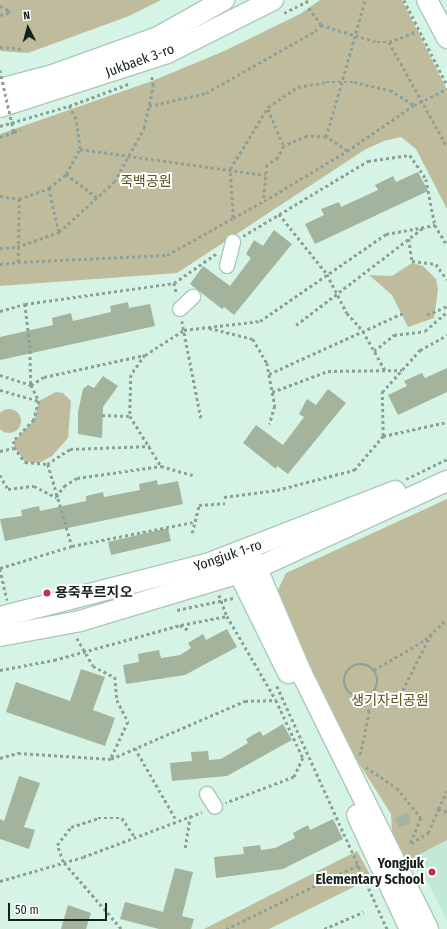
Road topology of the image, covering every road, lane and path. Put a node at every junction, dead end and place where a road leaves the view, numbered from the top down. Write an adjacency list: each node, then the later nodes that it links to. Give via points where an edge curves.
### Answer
1 (224, 0): 21 (street, Jukbaek 3-ro, via 158,38 53,75)
2 (274, 0): 27 (street, Jukbaek 3-ro, via 167,53)
3 (365, 0): 11 (path)
4 (404, 0): 10 (path)
5 (427, 0): 12 (street)
6 (0, 6): 8 (path, via 9,10 9,13)
7 (308, 8): 9 (path)
8 (0, 16)
9 (321, 25): 11 (path); 26 (path, via 309,35 206,93)
10 (418, 31): 13 (path); 20 (path)
11 (356, 37): 13 (path); 19 (path)
12 (447, 38)
13 (389, 42): 23 (path)
14 (0, 47): 15 (path)
15 (24, 49)
16 (0, 70): 31 (path, bridge)
17 (152, 81): 26 (path)
18 (135, 82): 25 (path)
19 (342, 82): 24 (path, via 390,90); 28 (path, via 298,87); 33 (path)
20 (447, 85)
21 (0, 89)
22 (447, 90): 23 (path)
23 (421, 102): 24 (path); 35 (path)
24 (414, 105): 37 (path)
25 (69, 106): 29 (path); 36 (path, via 76,119)
26 (149, 106): 38 (path, via 144,128)
27 (0, 107)
28 (267, 108): 34 (path); 39 (path)
29 (0, 126)
30 (21, 130): 31 (path, bridge)
31 (14, 132): 32 (path)
32 (0, 137)
33 (326, 137): 34 (path, via 307,136); 37 (path)
34 (284, 146): 41 (path, via 278,158 267,165)
35 (447, 146)
36 (80, 149): 38 (path); 40 (path)
37 (347, 151): 46 (path)
38 (131, 156): 39 (path, via 146,156); 44 (path, via 114,182)
39 (230, 172): 41 (path); 48 (path)
40 (66, 174): 42 (path); 44 (path)
41 (265, 175): 46 (path)
42 (49, 188): 45 (path); 51 (path)
43 (0, 196): 45 (path)
44 (98, 198): 51 (path)
45 (19, 199): 55 (path)
46 (264, 201): 48 (path)
47 (279, 214): 49 (path, via 368,161 410,155 426,179); 53 (path); 60 (path)
48 (233, 218): 57 (path, via 168,255)
49 (435, 225): 50 (path); 54 (path)
50 (424, 227): 52 (path); 60 (path, via 386,234)
51 (59, 232): 55 (path)
52 (409, 239): 61 (path, via 412,261 436,264); 63 (path)
53 (233, 242): 59 (street); 62 (path)
54 (447, 245)
55 (17, 247): 56 (path); 57 (path)
56 (0, 248)
57 (18, 262): 58 (path)
58 (0, 264)
59 (227, 266)
60 (327, 274): 63 (path); 73 (path, via 260,321)
61 (447, 280)
62 (174, 283): 65 (path); 67 (path)
63 (338, 294): 72 (path); 75 (path, via 347,313)
64 (193, 297): 67 (street)
65 (25, 304): 68 (path); 83 (path)
66 (447, 306): 71 (path)
67 (180, 310): 74 (path)
68 (0, 311)
69 (447, 312): 77 (path, via 425,331 394,336)
70 (403, 313): 75 (path)
71 (427, 315)
72 (296, 325)
73 (207, 327): 74 (path); 81 (path, via 253,340 267,363)
74 (184, 330): 78 (path); 89 (path)
75 (363, 331): 77 (path); 81 (path)
76 (447, 335): 80 (path, via 420,350)
77 (374, 351): 79 (path)
78 (145, 355): 83 (path, via 44,377); 88 (path, via 131,375)
79 (385, 370): 80 (path); 85 (path, via 328,372)
80 (402, 370): 92 (path, via 382,392)
81 (269, 374): 85 (path)
82 (0, 375): 83 (path)
83 (31, 385): 86 (path)
84 (0, 390): 86 (path)
85 (272, 392): 91 (path, via 274,406)
86 (39, 401): 94 (path, via 34,420 14,441)
87 (102, 415): 88 (path)
88 (130, 416): 93 (path)
89 (201, 418)
90 (447, 422): 92 (path)
91 (270, 424)
92 (383, 436): 103 (path, via 354,470 277,490)
93 (150, 446): 96 (path, via 70,448); 97 (path)
94 (14, 447): 95 (path); 96 (path, via 25,462)
95 (0, 451)
96 (48, 464): 102 (path)
97 (161, 466): 100 (path); 102 (path, via 77,478 64,486)
98 (447, 468): 108 (street, Yongjuk 1-ro, via 333,518)
99 (0, 475): 102 (path, via 8,489 34,486)
100 (193, 475)
101 (447, 481): 111 (street)
102 (56, 497): 107 (path)
103 (224, 497)
104 (225, 503): 105 (path, via 198,505)
105 (193, 522): 106 (path); 107 (path)
106 (192, 533)
107 (72, 546): 110 (path)
108 (249, 549): 109 (street, Yongjuk 1-ro); 111 (street)
109 (230, 556): 111 (street); 116 (street, Yongjuk 1-ro)
110 (0, 569): 116 (path)
111 (248, 570): 123 (street, via 80,621); 153 (street); 154 (street)
112 (219, 594): 113 (path)
113 (222, 601): 114 (path, via 237,598); 115 (path); 117 (path)
114 (240, 604)
115 (175, 611)
116 (7, 616)
117 (227, 616): 119 (path); 130 (path)
118 (447, 619): 122 (path)
119 (180, 625): 120 (path); 124 (path)
120 (190, 631)
121 (75, 632): 124 (path)
122 (431, 634): 126 (path); 128 (path, via 397,701)
123 (0, 636)
124 (83, 652): 125 (path); 134 (path, via 93,666 115,677 117,700 128,722)
125 (0, 670)
126 (374, 670): 128 (path, via 378,680); 129 (path, via 358,664 345,675 347,692)
127 (276, 684): 146 (path)
128 (376, 690): 129 (path)
129 (362, 698): 132 (path, via 370,712 358,762)
130 (276, 700): 131 (path, via 245,701); 138 (path, via 303,758 294,777)
131 (135, 748): 134 (path); 142 (path)
132 (355, 755)
133 (0, 758): 134 (path, via 18,753)
134 (111, 759)
135 (367, 775): 139 (path, via 364,767 397,788 421,818 411,843 428,833)
136 (447, 791): 139 (path)
137 (207, 794): 138 (street)
138 (215, 807): 141 (path)
139 (438, 809): 140 (path)
140 (447, 812)
141 (190, 816): 142 (path); 144 (path)
142 (177, 822): 143 (path)
143 (135, 837): 145 (path); 145 (path, via 122,818 98,818 71,827 57,845)
144 (185, 848)
145 (63, 862): 147 (path); 149 (path)
146 (358, 865): 150 (path); 152 (path)
147 (0, 881)
148 (363, 912): 151 (path)
149 (119, 928)
150 (226, 929)
151 (324, 929)
152 (387, 929)
153 (410, 929)
154 (428, 929)

